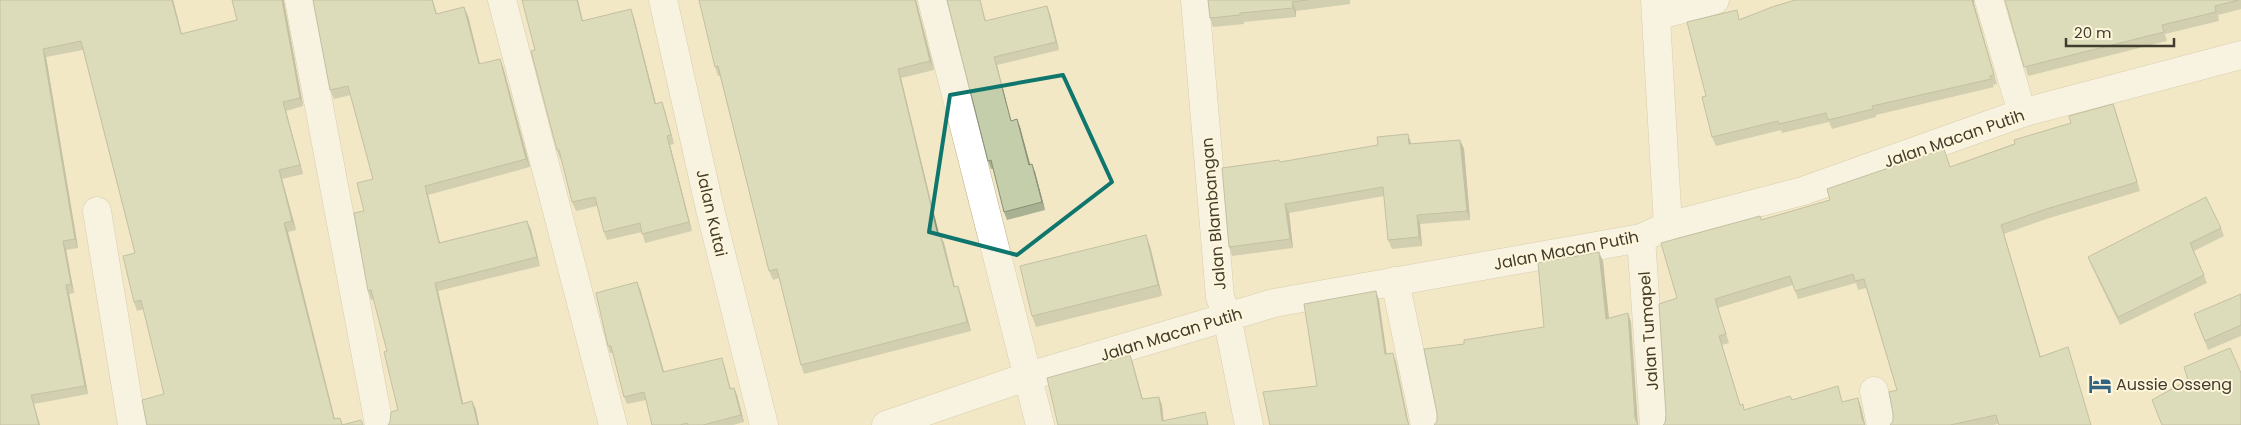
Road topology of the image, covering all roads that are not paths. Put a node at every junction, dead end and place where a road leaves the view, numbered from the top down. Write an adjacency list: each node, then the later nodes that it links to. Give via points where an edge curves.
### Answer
1 (299, 0): 19 (street)
2 (502, 0): 20 (street)
3 (663, 0): 21 (street, Jalan Kutai, via 710,209)
4 (932, 0): 16 (street)
5 (1195, 0): 15 (street, Jalan Blambangan, via 1220,297)
6 (1715, 0): 8 (street)
7 (1989, 0): 10 (street)
8 (1656, 8): 12 (street)
9 (2238, 64): 10 (street, Jalan Macan Putih)
10 (2022, 113): 12 (street, Jalan Macan Putih, via 1802,191)
11 (97, 211): 18 (street)
12 (1668, 226): 13 (street, Jalan Macan Putih)
13 (1641, 238): 14 (street, Jalan Macan Putih); 26 (street, Jalan Tumapel)
14 (1395, 281): 15 (street, Jalan Macan Putih, via 1274,303); 25 (street)
15 (1227, 317): 16 (street, Jalan Macan Putih); 24 (street, Jalan Blambangan)
16 (1026, 377): 22 (street, Jalan Macan Putih); 23 (street)
17 (1874, 391): 27 (street)
18 (132, 425)
19 (379, 425)
20 (613, 425)
21 (764, 425)
22 (886, 425)
23 (1040, 425)
24 (1249, 425)
25 (1426, 425)
26 (1654, 425)
27 (1881, 425)

